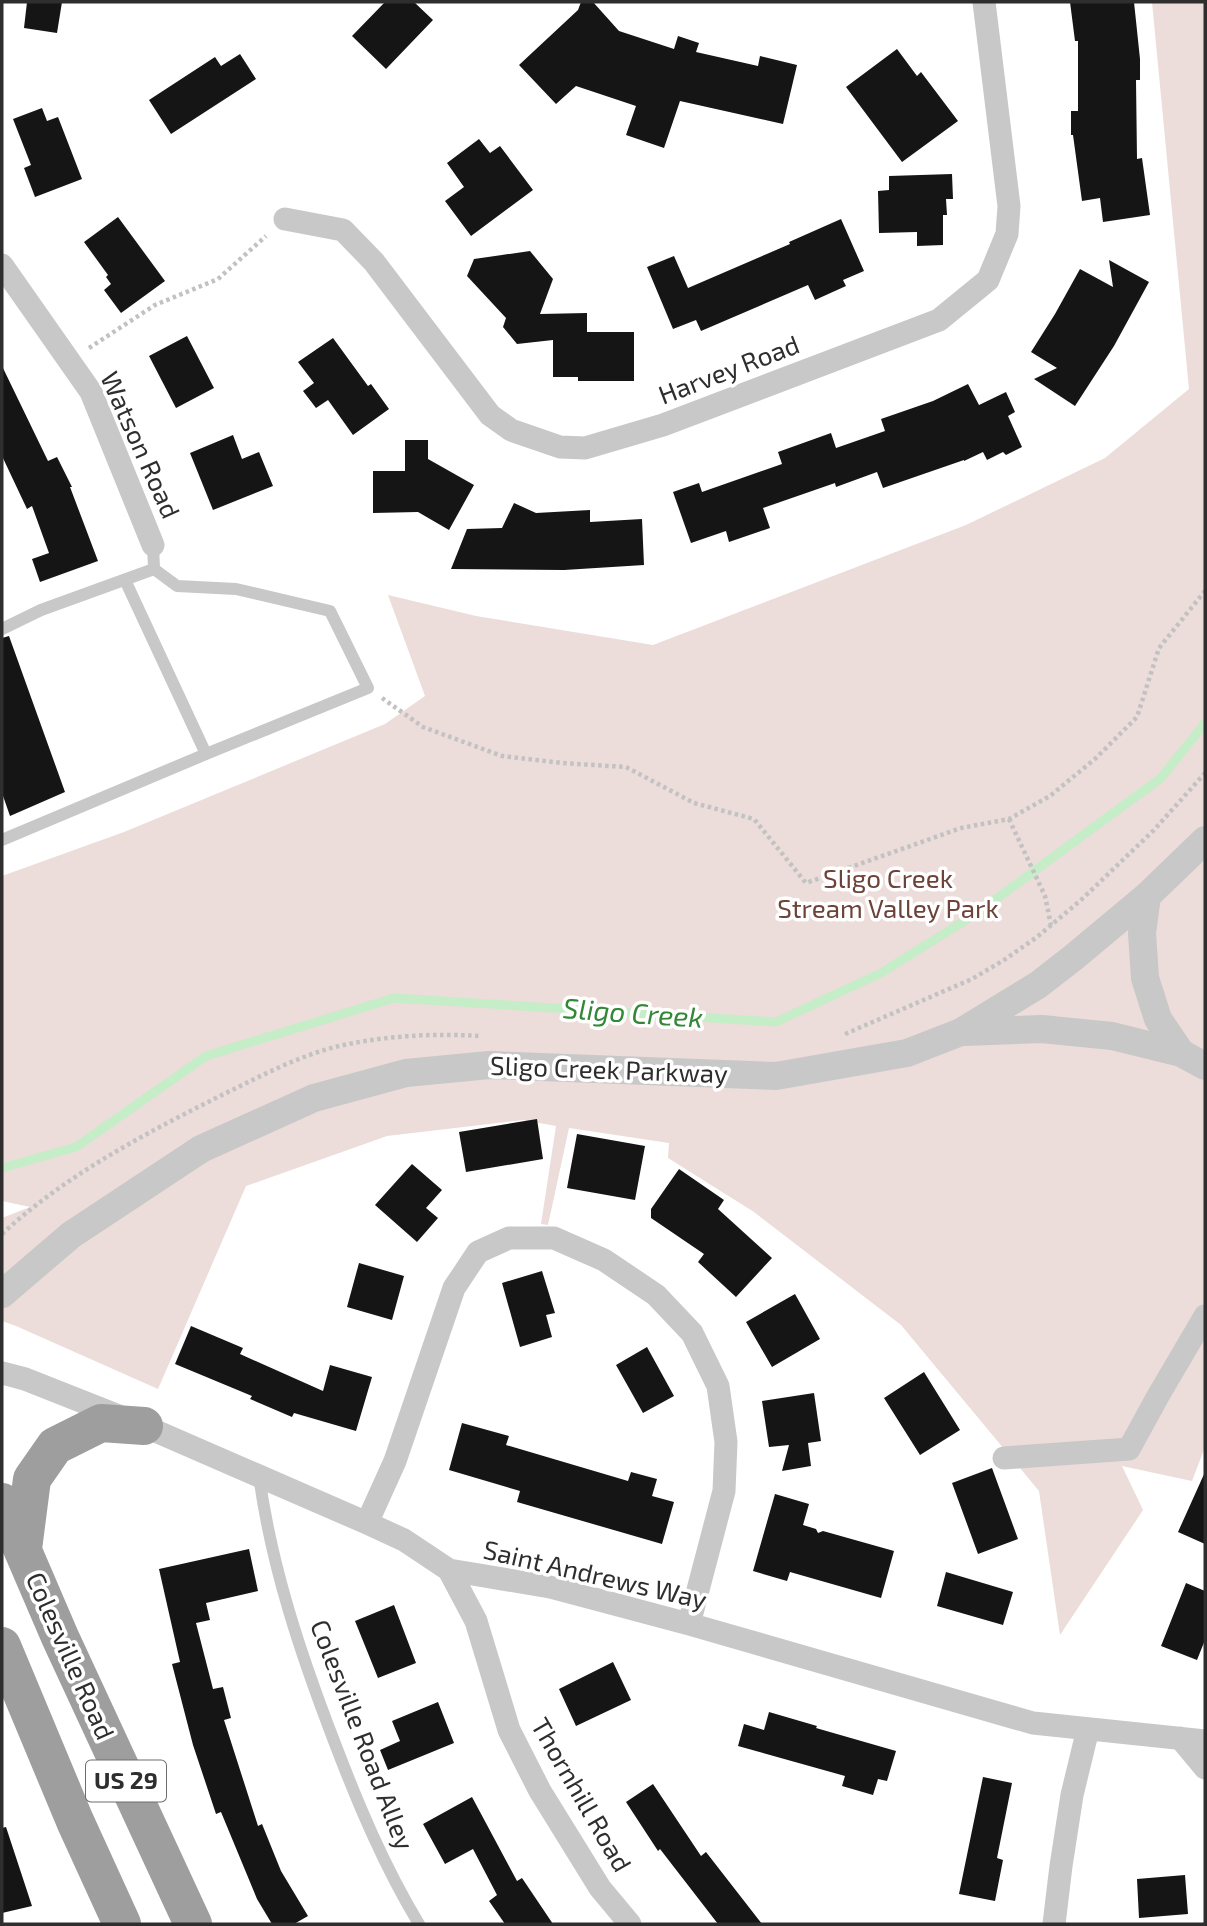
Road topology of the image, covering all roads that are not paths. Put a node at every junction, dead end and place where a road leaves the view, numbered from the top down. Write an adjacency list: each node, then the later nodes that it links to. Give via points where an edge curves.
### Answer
1 (984, 2): 2 (street, Harvey Road, via 1009,206 1007,234 988,280 939,320 663,425 585,448 560,447 511,430 490,415 374,262 343,230)
2 (285, 219)
3 (2, 265): 4 (street, Watson Road, via 91,392)
4 (153, 545): 5 (lane)
5 (154, 569): 6 (lane); 8 (lane, via 177,586 236,589 330,611 368,688)
6 (125, 580): 7 (lane); 8 (lane)
7 (2, 629)
8 (205, 754): 9 (lane)
9 (2, 840)
10 (1205, 840): 11 (street, Sligo Creek Parkway)
11 (1147, 896): 12 (street, Sligo Creek Parkway, via 1038,985); 13 (street, via 1142,933 1145,978 1158,1019)
12 (961, 1032): 13 (street, via 1042,1028 1112,1036); 14 (street, Sligo Creek Parkway, via 907,1053 776,1076 489,1065 379,1080 314,1098 201,1149 71,1235)
13 (1193, 1059)
14 (2, 1293)
15 (1205, 1316): 18 (street, via 1129,1449)
16 (2, 1373): 17 (street, Saint Andrews Way)
17 (144, 1426): 19 (street, Saint Andrews Way); 22 (highway, via 101,1423 55,1446 32,1479)
18 (1004, 1458)
19 (259, 1475): 21 (street, Saint Andrews Way); 32 (lane, Colesville Road Alley, via 263,1511 306,1669 360,1808)
20 (2, 1502): 22 (highway, Colesville Road / US 29)
21 (367, 1522): 23 (street, Saint Andrews Way); 24 (street, via 395,1461 454,1288 478,1252 509,1238 554,1238 604,1260 656,1294 692,1334 718,1386 726,1442 724,1491)
22 (23, 1551): 31 (highway, Colesville Road / US 29)
23 (449, 1570): 24 (street, Saint Andrews Way, via 551,1587); 33 (street, Thornhill Road, via 476,1621 509,1730 540,1791 600,1888)
24 (689, 1624): 26 (street, Saint Andrews Way, via 1033,1723)
25 (2, 1646): 30 (highway, US 29)
26 (1088, 1729): 27 (street, Saint Andrews Way); 34 (street, via 1072,1795)
27 (1180, 1738): 28 (street, Saint Andrews Way); 29 (street)
28 (1205, 1741)
29 (1205, 1768)
30 (121, 1924)
31 (193, 1924)
32 (419, 1924)
33 (631, 1924)
34 (1054, 1924)

